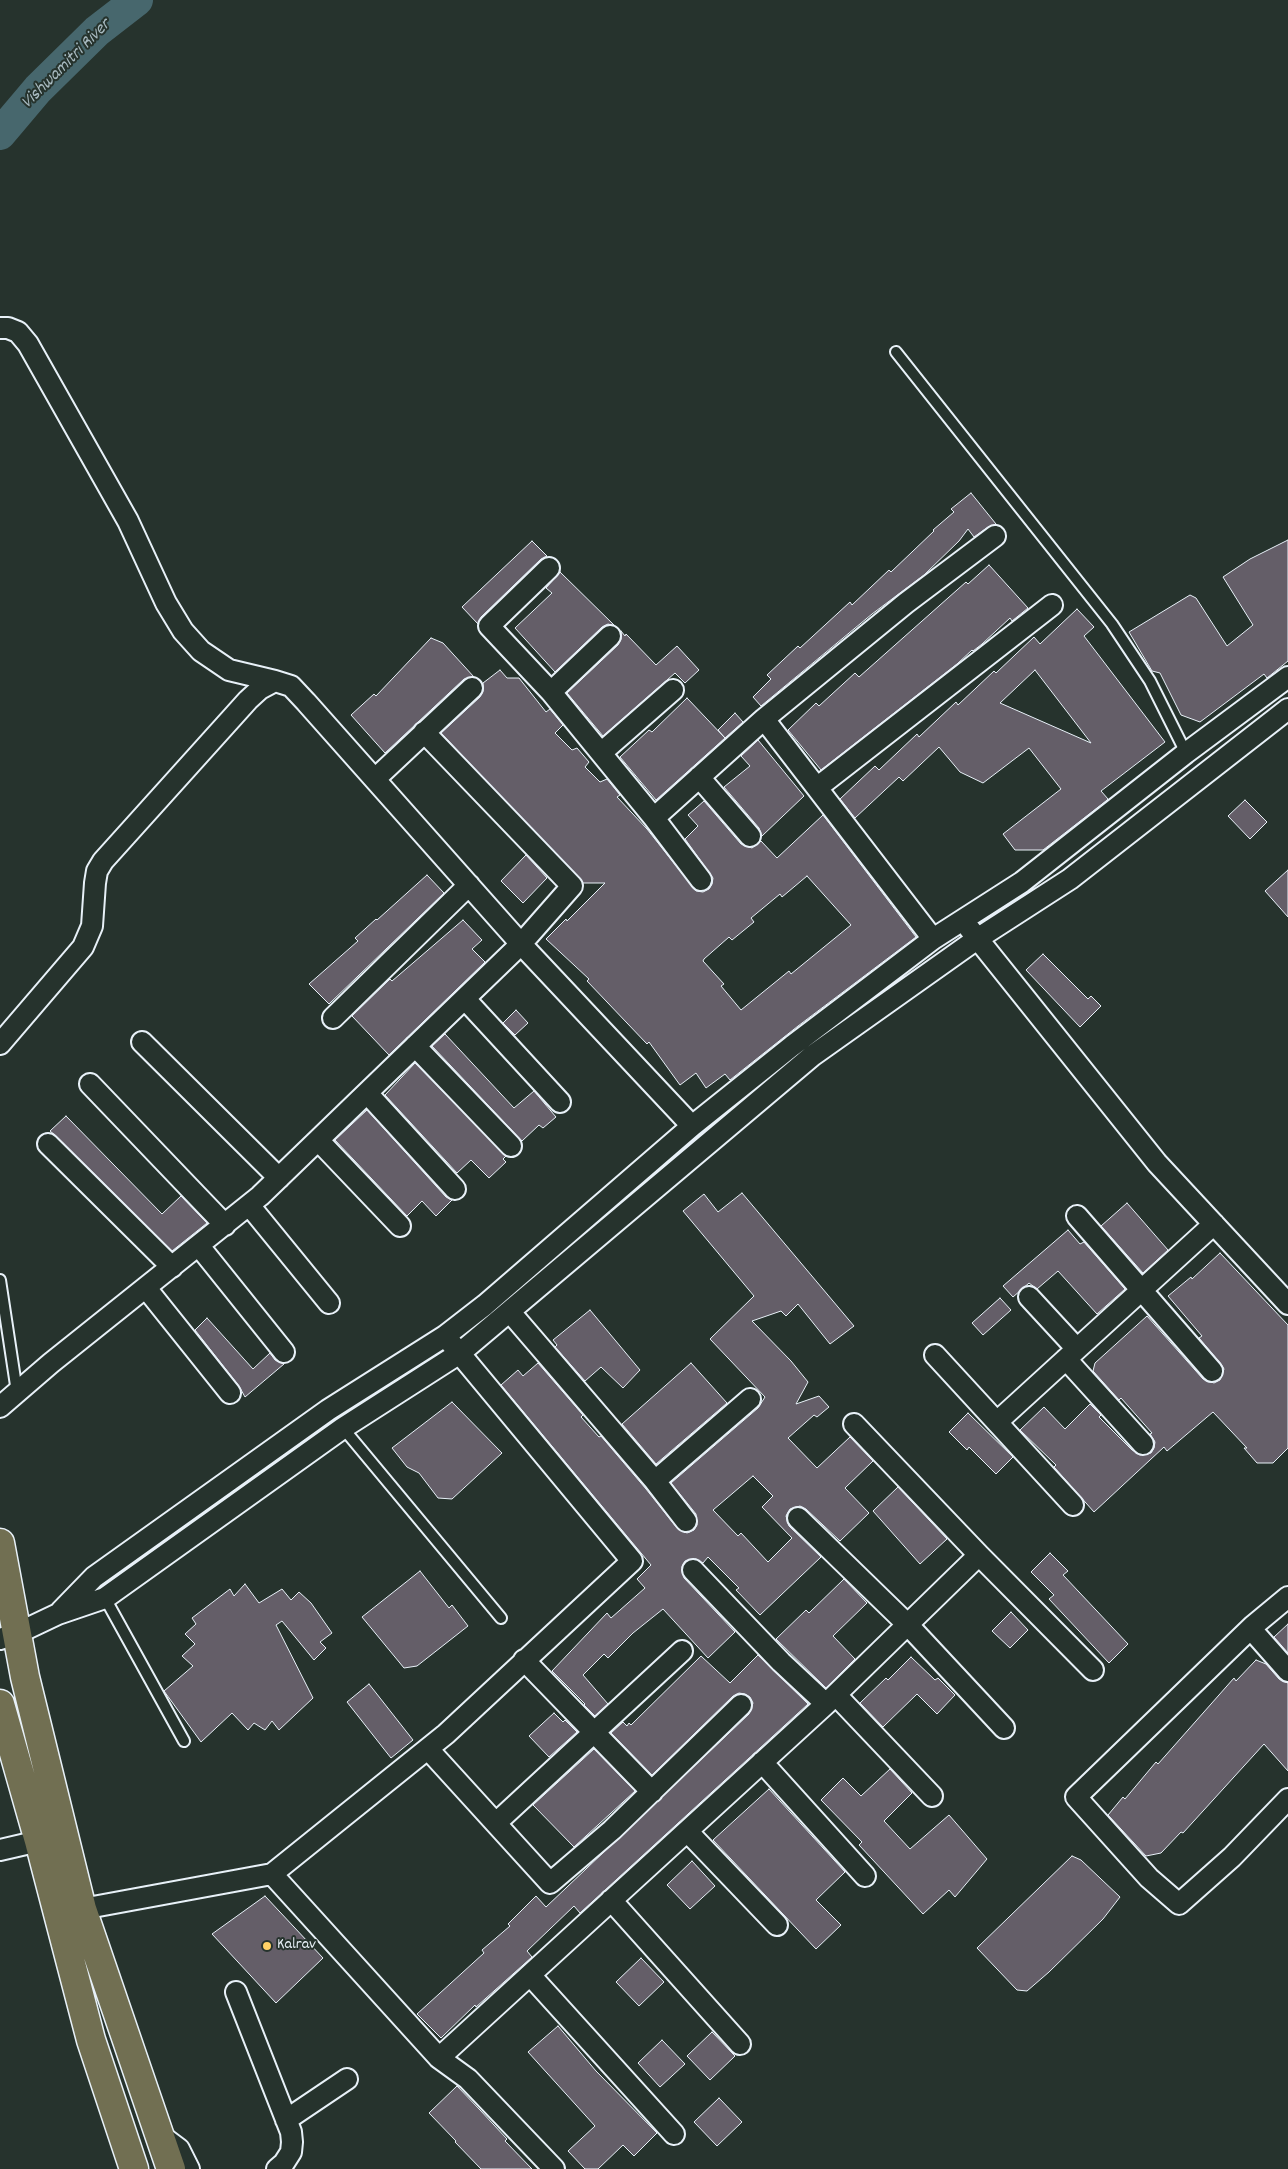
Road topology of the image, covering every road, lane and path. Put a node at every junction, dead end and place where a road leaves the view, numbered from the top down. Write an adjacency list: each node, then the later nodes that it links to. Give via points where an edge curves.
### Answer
1 (0, 328): 8 (street, via 18,332 28,344 128,521 166,603 183,631 201,651 229,670)
2 (896, 352): 16 (lane, via 1112,624 1150,681)
3 (995, 536): 13 (street)
4 (549, 568): 11 (street, via 488,626)
5 (1052, 605): 19 (street)
6 (610, 636): 11 (street)
7 (1288, 677): 16 (street)
8 (275, 681): 18 (street, via 290,686); 31 (street, via 248,700 103,861 97,871 92,926 83,947)
9 (472, 688): 14 (street)
10 (673, 690): 15 (street)
11 (551, 692): 15 (street)
12 (1288, 709): 26 (street, via 1070,878)
13 (764, 719): 17 (street); 19 (street)
14 (424, 732): 18 (street); 27 (street, via 572,886)
15 (601, 753): 20 (street)
16 (1186, 753): 24 (street, via 1022,882)
17 (700, 777): 20 (street); 21 (street)
18 (375, 779): 23 (street)
19 (818, 787): 25 (street)
20 (654, 818): 22 (street)
21 (750, 836)
22 (702, 880)
23 (469, 885): 27 (street); 29 (street)
24 (963, 920): 25 (street); 26 (street)
25 (933, 939): 36 (street)
26 (978, 939): 45 (street, via 1157,1163); 55 (street, via 812,1056)
27 (522, 944): 28 (street); 36 (street)
28 (465, 999): 32 (street); 35 (street)
29 (333, 1018)
30 (142, 1042): 40 (street)
31 (0, 1044)
32 (415, 1046): 34 (street); 39 (street)
33 (90, 1084): 44 (street)
34 (367, 1093): 37 (street); 41 (street)
35 (560, 1102)
36 (692, 1126): 56 (street)
37 (318, 1140): 40 (street); 46 (street)
38 (48, 1144): 48 (street)
39 (511, 1146)
40 (279, 1178): 42 (street)
41 (455, 1189)
42 (248, 1205): 44 (street); 53 (street)
43 (1077, 1216): 51 (street)
44 (225, 1224): 47 (street)
45 (1214, 1224): 51 (street); 54 (street)
46 (400, 1226)
47 (199, 1246): 48 (street); 57 (street)
48 (172, 1268): 50 (street)
49 (0, 1280): 62 (lane)
50 (146, 1288): 62 (street); 63 (street)
51 (1142, 1290): 59 (street); 61 (street)
52 (1029, 1297): 59 (street)
53 (329, 1303)
54 (1288, 1304)
55 (510, 1312): 58 (street); 70 (street)
56 (445, 1336): 58 (street); 79 (street, via 328,1410 110,1565)
57 (284, 1352)
58 (460, 1353): 68 (street); 85 (street, via 632,1560)
59 (1071, 1354): 66 (street); 69 (street)
60 (935, 1355): 66 (street)
61 (1212, 1371)
62 (18, 1392): 65 (street)
63 (230, 1393)
64 (750, 1399): 70 (street)
65 (0, 1407)
66 (997, 1422): 71 (street)
67 (854, 1424): 75 (street)
68 (343, 1428): 78 (street); 80 (lane)
69 (1144, 1444)
70 (655, 1481): 73 (street)
71 (1073, 1505)
72 (798, 1518): 81 (street)
73 (686, 1521)
74 (0, 1543): 83 (main road)
75 (979, 1555): 81 (street); 86 (street)
76 (693, 1570): 88 (street, via 781,1662)
77 (1288, 1597): 82 (street)
78 (105, 1598): 79 (street); 93 (lane)
79 (58, 1614): 83 (street)
80 (501, 1618)
81 (908, 1625): 88 (street); 91 (street)
82 (1251, 1629): 87 (street); 98 (street, via 1076,1797 1149,1878 1178,1904 1232,1857)
83 (9, 1636): 106 (main road, via 25,1677)
84 (682, 1651): 92 (street)
85 (524, 1660): 92 (street); 94 (street)
86 (1094, 1670)
87 (1288, 1671)
88 (831, 1699): 95 (street); 97 (street)
89 (0, 1704): 101 (main road)
90 (742, 1705): 96 (street)
91 (1004, 1728)
92 (594, 1733): 96 (street); 99 (street)
93 (184, 1741)
94 (428, 1749): 99 (street); 103 (street)
95 (762, 1762): 100 (street); 104 (street)
96 (652, 1792): 99 (street, via 550,1883)
97 (932, 1796)
98 (1288, 1799)
99 (496, 1823)
100 (687, 1831): 105 (street); 107 (street)
101 (40, 1841): 102 (street); 111 (main road)
102 (0, 1850)
103 (272, 1874): 106 (street); 113 (street)
104 (865, 1876)
105 (611, 1900): 108 (street); 112 (street)
106 (82, 1910): 110 (main road)
107 (777, 1925)
108 (530, 1975): 113 (street); 116 (street)
109 (236, 1992): 115 (street)
110 (123, 2030): 111 (main road); 118 (main road, via 159,2134)
111 (91, 2040): 117 (main road)
112 (740, 2044)
113 (439, 2058): 120 (street, via 468,2078)
114 (347, 2079): 115 (street)
115 (286, 2120): 119 (street, via 292,2142 291,2152)
116 (674, 2134)
117 (125, 2161)
118 (176, 2166)
119 (277, 2169)
120 (554, 2169)

